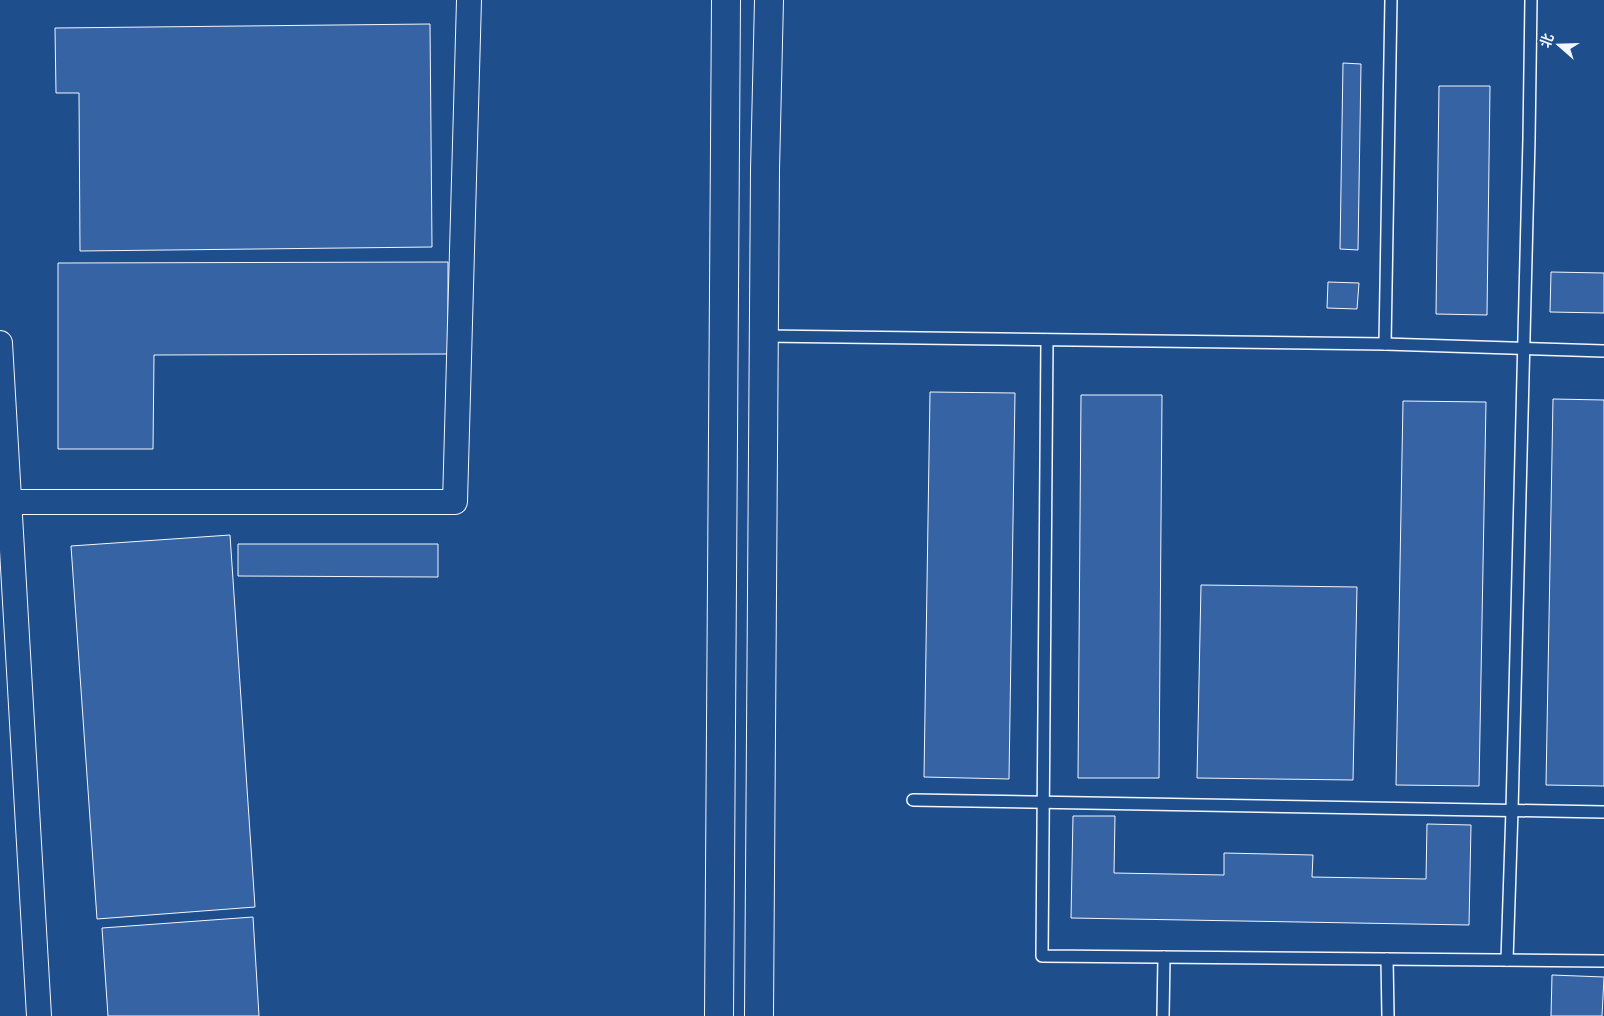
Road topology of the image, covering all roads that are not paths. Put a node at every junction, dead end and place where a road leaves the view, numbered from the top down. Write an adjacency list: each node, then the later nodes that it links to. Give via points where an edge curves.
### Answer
1 (469, 0): 12 (street, via 455,502)
2 (726, 0): 22 (main road)
3 (768, 0): 6 (main road)
4 (1391, 0): 9 (lane)
5 (1531, 0): 10 (lane)
6 (764, 336): 7 (lane); 23 (main road)
7 (1047, 340): 9 (lane); 14 (lane)
8 (0, 343): 12 (street)
9 (1385, 344): 10 (lane)
10 (1522, 348): 11 (lane); 15 (lane)
11 (1604, 351)
12 (5, 502): 21 (street)
13 (913, 800): 14 (lane)
14 (1043, 802): 15 (lane); 17 (lane, via 1042,956)
15 (1512, 810): 16 (lane); 19 (lane)
16 (1604, 812)
17 (1164, 957): 18 (lane); 24 (lane)
18 (1387, 959): 19 (lane); 25 (lane)
19 (1507, 960): 20 (lane)
20 (1604, 961)
21 (39, 1016)
22 (719, 1016)
23 (759, 1016)
24 (1163, 1016)
25 (1388, 1016)

